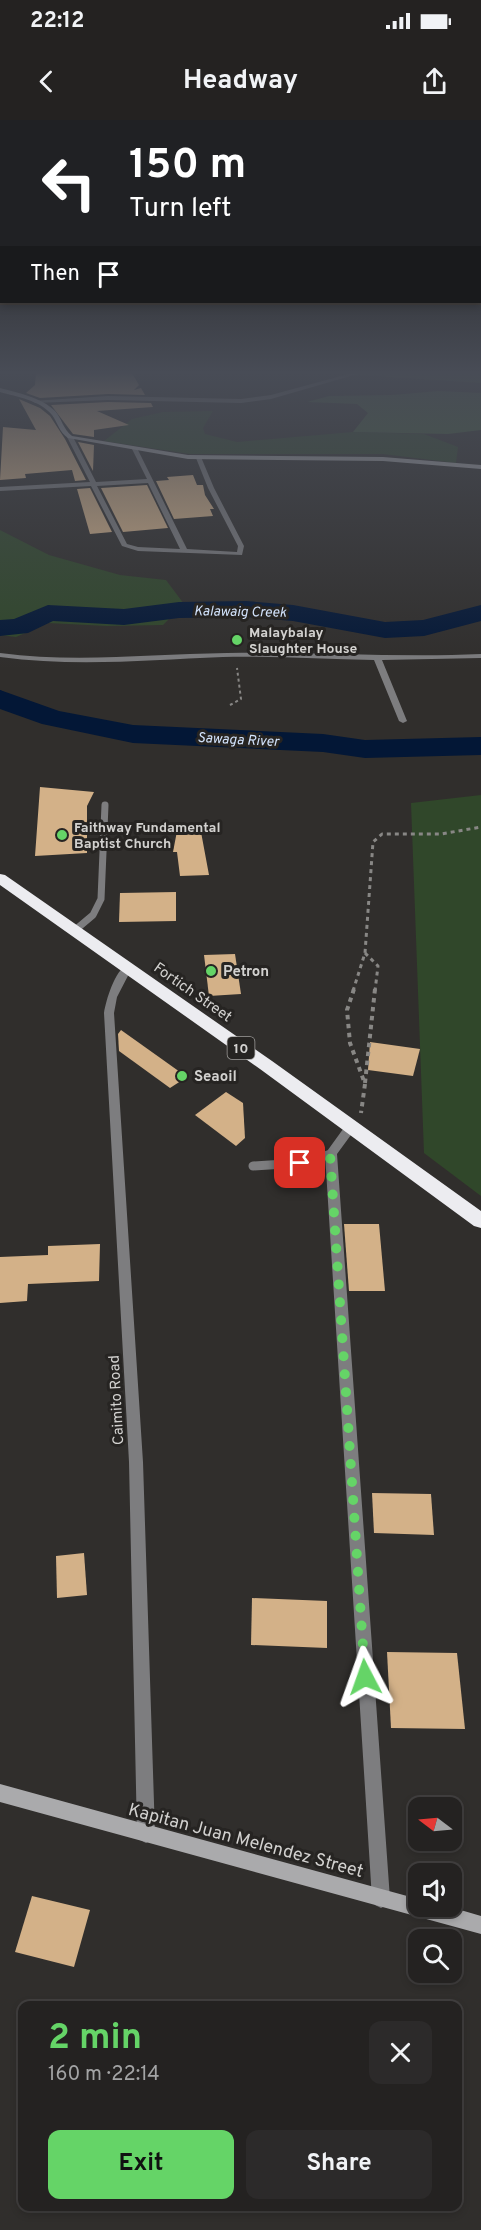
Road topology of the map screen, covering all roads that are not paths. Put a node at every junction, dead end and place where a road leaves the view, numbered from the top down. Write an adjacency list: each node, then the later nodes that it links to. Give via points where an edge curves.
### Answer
1 (87, 471): 5 (street)
2 (146, 471): 4 (street)
3 (204, 471): 7 (street, via 242,550 235,555)
4 (151, 481): 5 (street); 7 (street)
5 (93, 484): 6 (street); 7 (street, via 123,545)
6 (0, 489)
7 (185, 552)
8 (0, 656): 10 (street, via 54,662 228,655)
9 (481, 656): 10 (street)
10 (377, 658): 11 (street)
11 (402, 721)
12 (105, 805): 14 (lane, via 101,899 93,915)
13 (1, 881): 14 (highway, Fortich Street / 10)
14 (74, 931): 15 (highway, Fortich Street / 10)
15 (127, 968): 16 (highway, Fortich Street / 10); 21 (street, Caimito Road, via 112,997 110,1013 136,1462)
16 (350, 1128): 17 (street); 19 (highway, Fortich Street / 10)
17 (330, 1154): 18 (lane, via 300,1163); 22 (street)
18 (253, 1166)
19 (481, 1221)
20 (0, 1793): 21 (street, Kapitan Juan Melendez Street)
21 (146, 1834): 22 (street, Kapitan Juan Melendez Street)
22 (381, 1899): 23 (street, Kapitan Juan Melendez Street)
23 (481, 1925)

